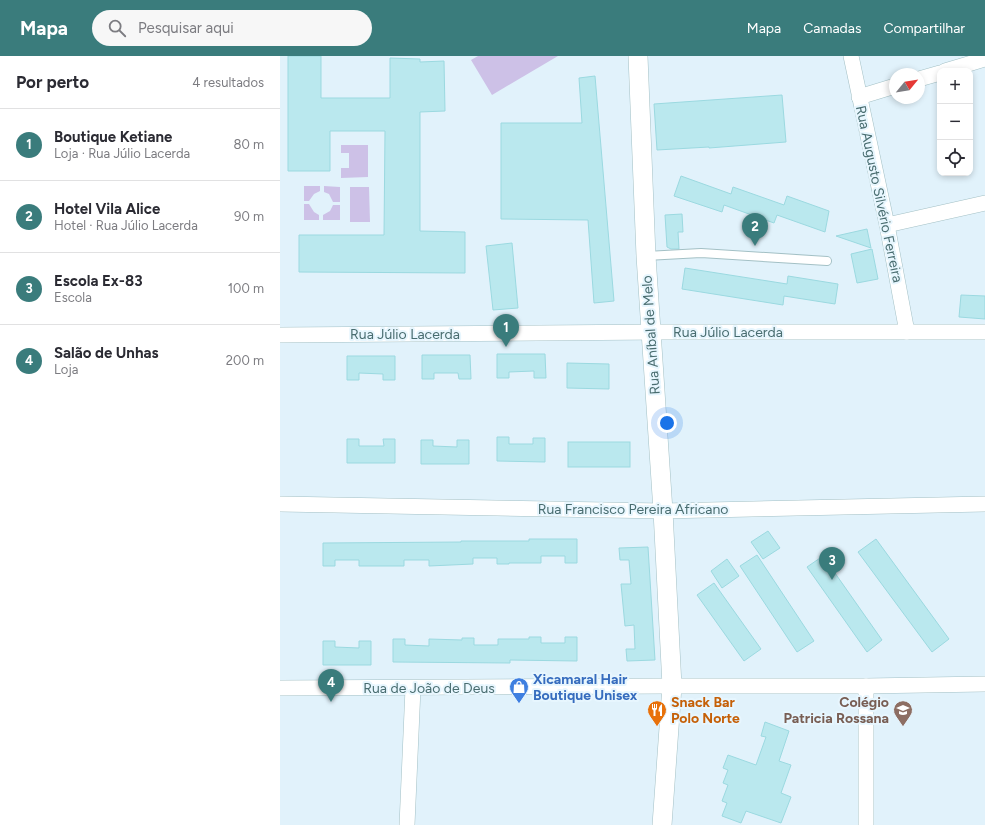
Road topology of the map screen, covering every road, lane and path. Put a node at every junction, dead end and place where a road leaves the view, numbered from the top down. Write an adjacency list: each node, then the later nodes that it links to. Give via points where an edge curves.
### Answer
1 (638, 56): 11 (street, Rua Aníbal de Melo)
2 (851, 56): 8 (street, Rua Augusto Silvério Ferreira)
3 (985, 59): 4 (street)
4 (955, 68)
5 (937, 74): 6 (street)
6 (925, 77)
7 (889, 88): 8 (street)
8 (860, 97): 10 (street, Rua Augusto Silvério Ferreira)
9 (985, 203): 10 (street)
10 (887, 225): 13 (street, Rua Augusto Silvério Ferreira)
11 (646, 256): 12 (lane, via 701,253); 15 (street, Rua Aníbal de Melo)
12 (827, 261)
13 (907, 332): 14 (street, Rua Júlio Lacerda); 15 (street, Rua Júlio Lacerda)
14 (985, 332)
15 (650, 333): 16 (street, Rua Júlio Lacerda); 19 (street, Rua Aníbal de Melo)
16 (280, 335)
17 (280, 504): 19 (street, Rua Francisco Pereira Africano)
18 (985, 504): 19 (street, Rua Francisco Pereira Africano)
19 (663, 511): 21 (street, Rua Aníbal de Melo)
20 (985, 684): 22 (street, Rua de João de Deus)
21 (672, 686): 22 (street, Rua de João de Deus); 24 (street, Rua de João de Deus); 26 (street, Rua Aníbal de Melo)
22 (866, 686): 27 (street)
23 (280, 688): 24 (street, Rua de João de Deus)
24 (414, 688): 25 (street)
25 (407, 825)
26 (662, 825)
27 (866, 825)

